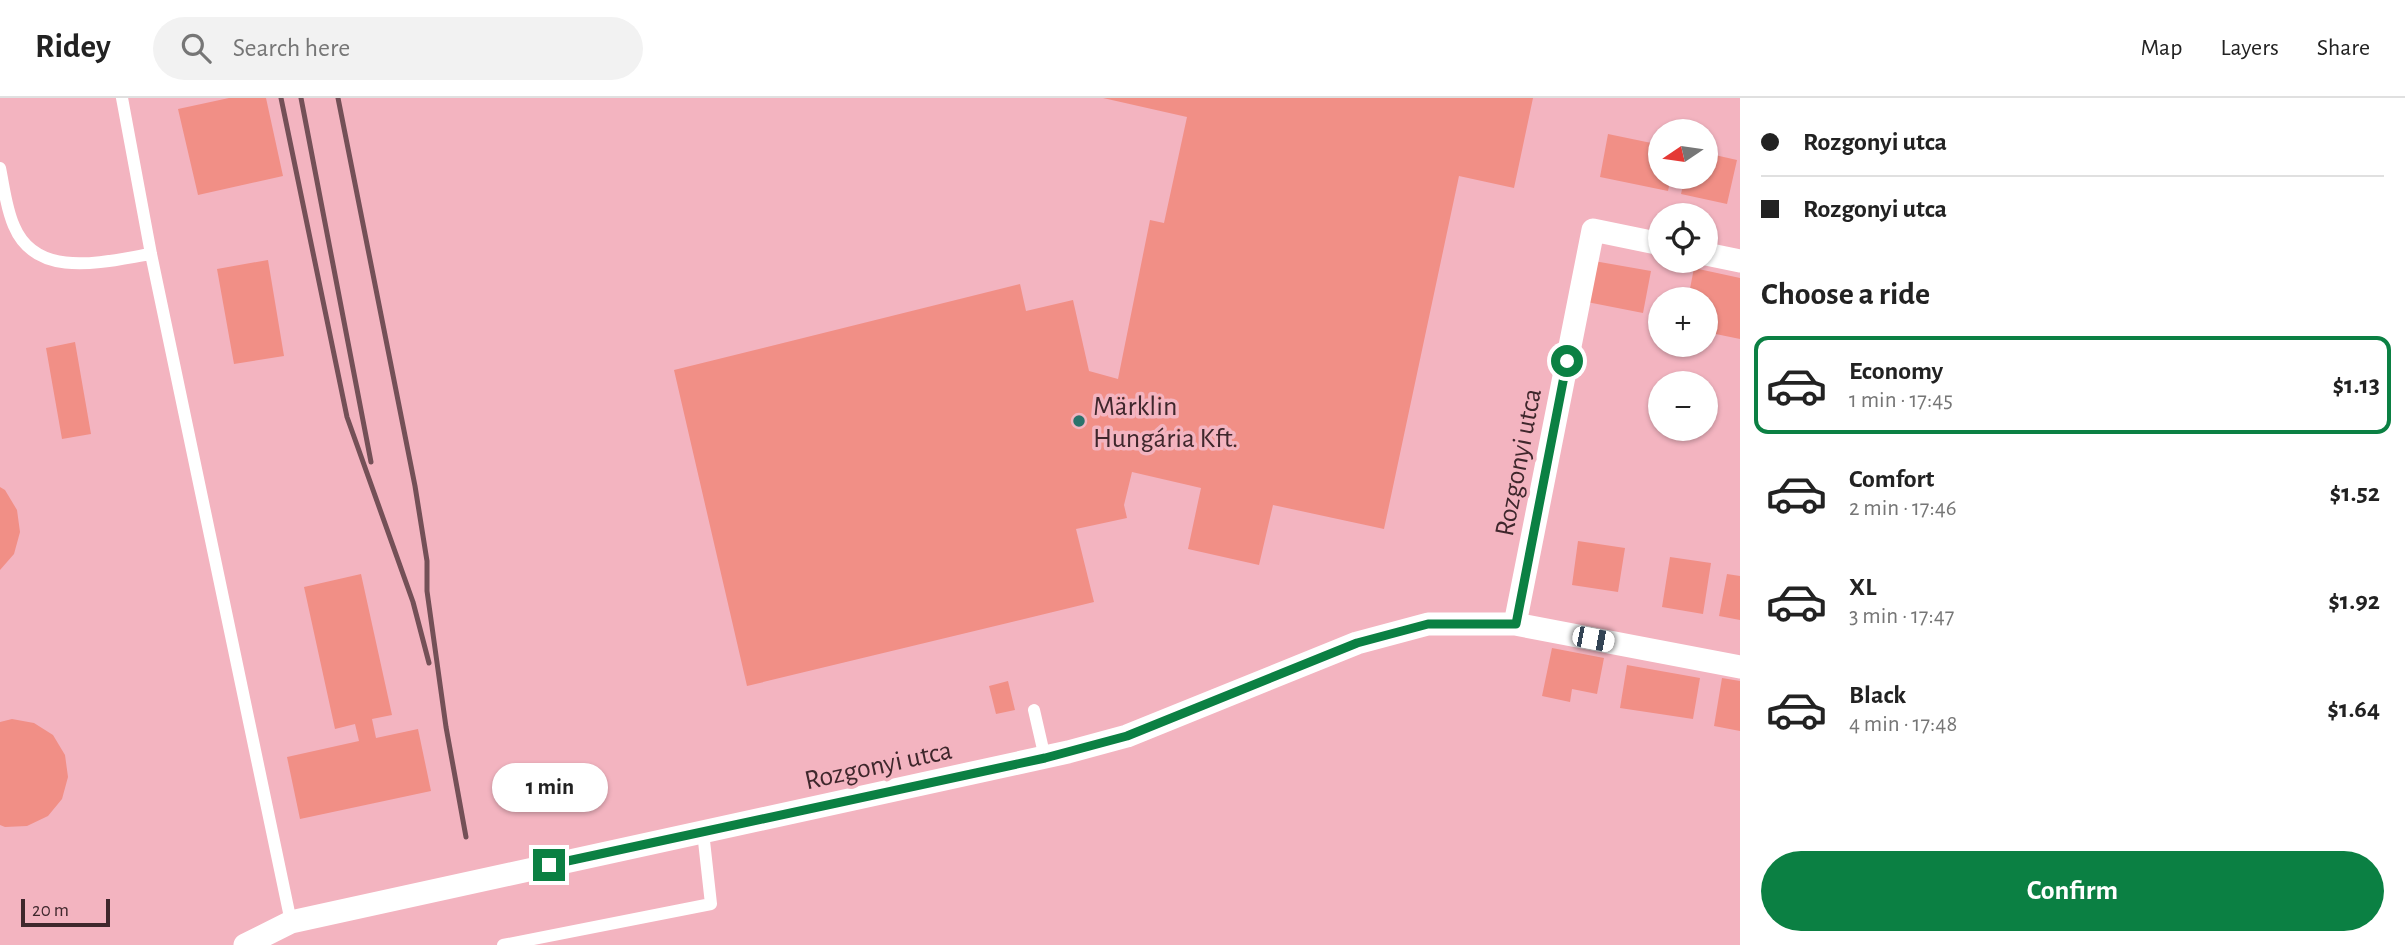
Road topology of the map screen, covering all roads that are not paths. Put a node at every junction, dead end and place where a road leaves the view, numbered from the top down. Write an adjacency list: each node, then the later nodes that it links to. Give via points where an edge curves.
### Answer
1 (122, 98): 4 (lane)
2 (0, 168): 4 (lane, via 14,227 42,256 83,264)
3 (1648, 241): 7 (street, Rozgonyi utca, via 1593,230)
4 (150, 254): 12 (lane)
5 (1718, 256): 6 (street)
6 (1740, 261)
7 (1516, 624): 8 (street, Rozgonyi utca); 10 (street, Rozgonyi utca, via 1428,624 1357,643 1127,736)
8 (1740, 667)
9 (1034, 710): 10 (lane)
10 (1045, 758): 11 (street, Rozgonyi utca)
11 (703, 832): 12 (street, Rozgonyi utca); 14 (lane, via 711,904)
12 (291, 922): 13 (street, Rozgonyi utca)
13 (245, 945)
14 (503, 945)

